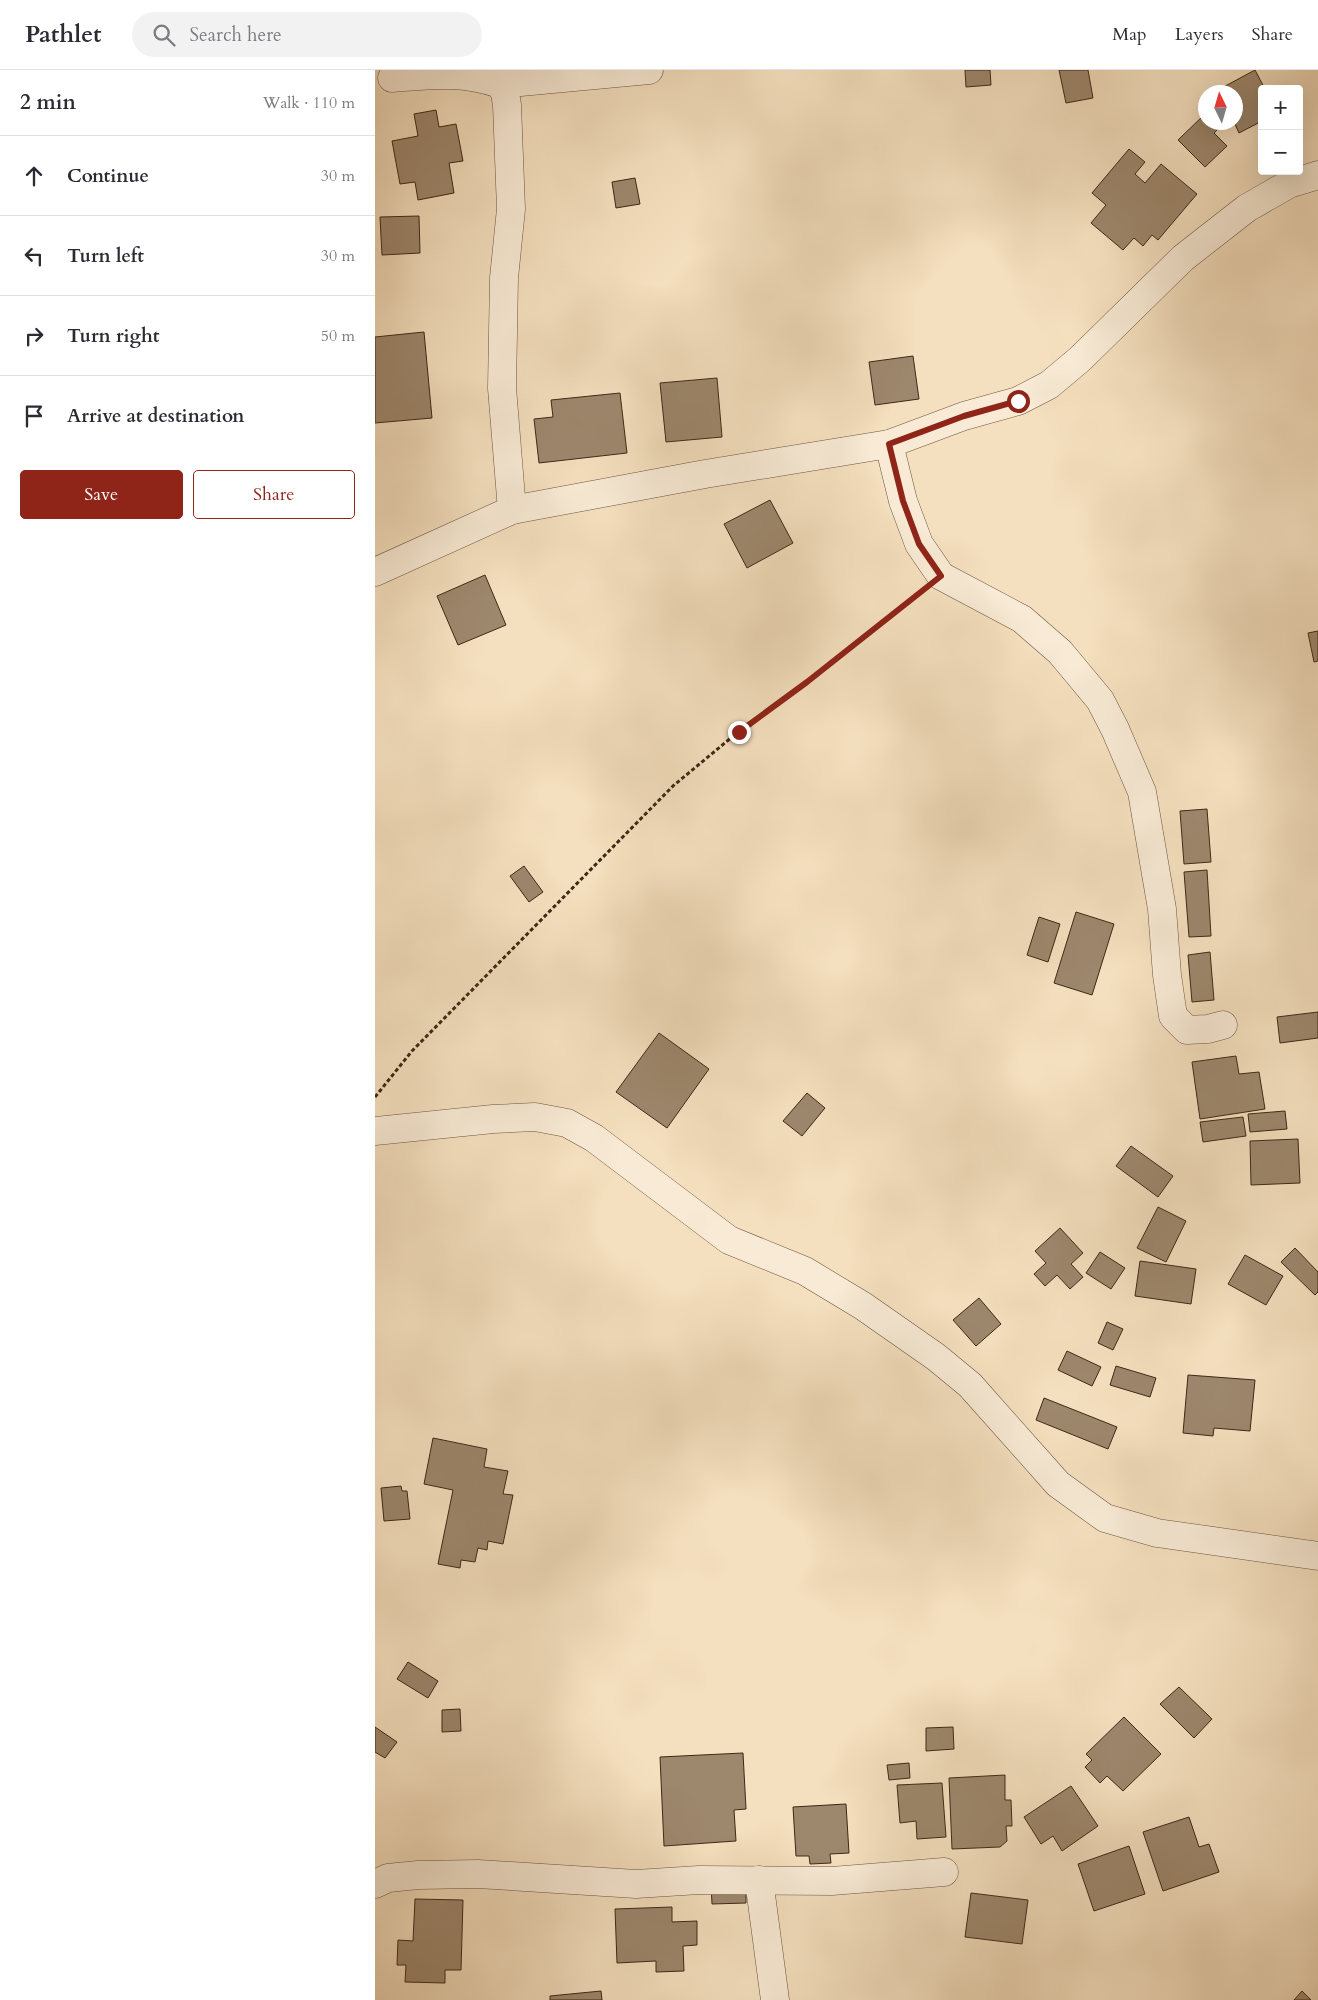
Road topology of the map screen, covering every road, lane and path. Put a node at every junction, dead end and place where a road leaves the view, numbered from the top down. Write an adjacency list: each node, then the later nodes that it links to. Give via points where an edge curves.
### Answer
1 (649, 70): 3 (street)
2 (387, 80): 3 (street, via 459,74)
3 (500, 84): 6 (street, via 507,105 511,209 504,278 502,388)
4 (1318, 175): 5 (street, via 1289,184 1247,208 1183,258 1049,385 1018,401 964,416)
5 (889, 444): 6 (street); 8 (street, via 903,501 919,544)
6 (512, 510): 7 (street)
7 (375, 572)
8 (941, 576): 9 (street, via 1023,619 1060,652 1100,700 1142,792 1162,909 1173,1016 1187,1030); 10 (path, via 673,786 412,1051)
9 (1223, 1025)
10 (375, 1097)
11 (375, 1131): 12 (street, via 535,1117 567,1123 594,1138 729,1240 805,1271 863,1306 935,1357 970,1385 1058,1484 1105,1518 1157,1533)
12 (1318, 1556)
13 (944, 1872): 14 (street, via 831,1882)
14 (759, 1880): 15 (street, via 636,1884 478,1874 418,1875 389,1878); 16 (street)
15 (375, 1884)
16 (775, 2000)

